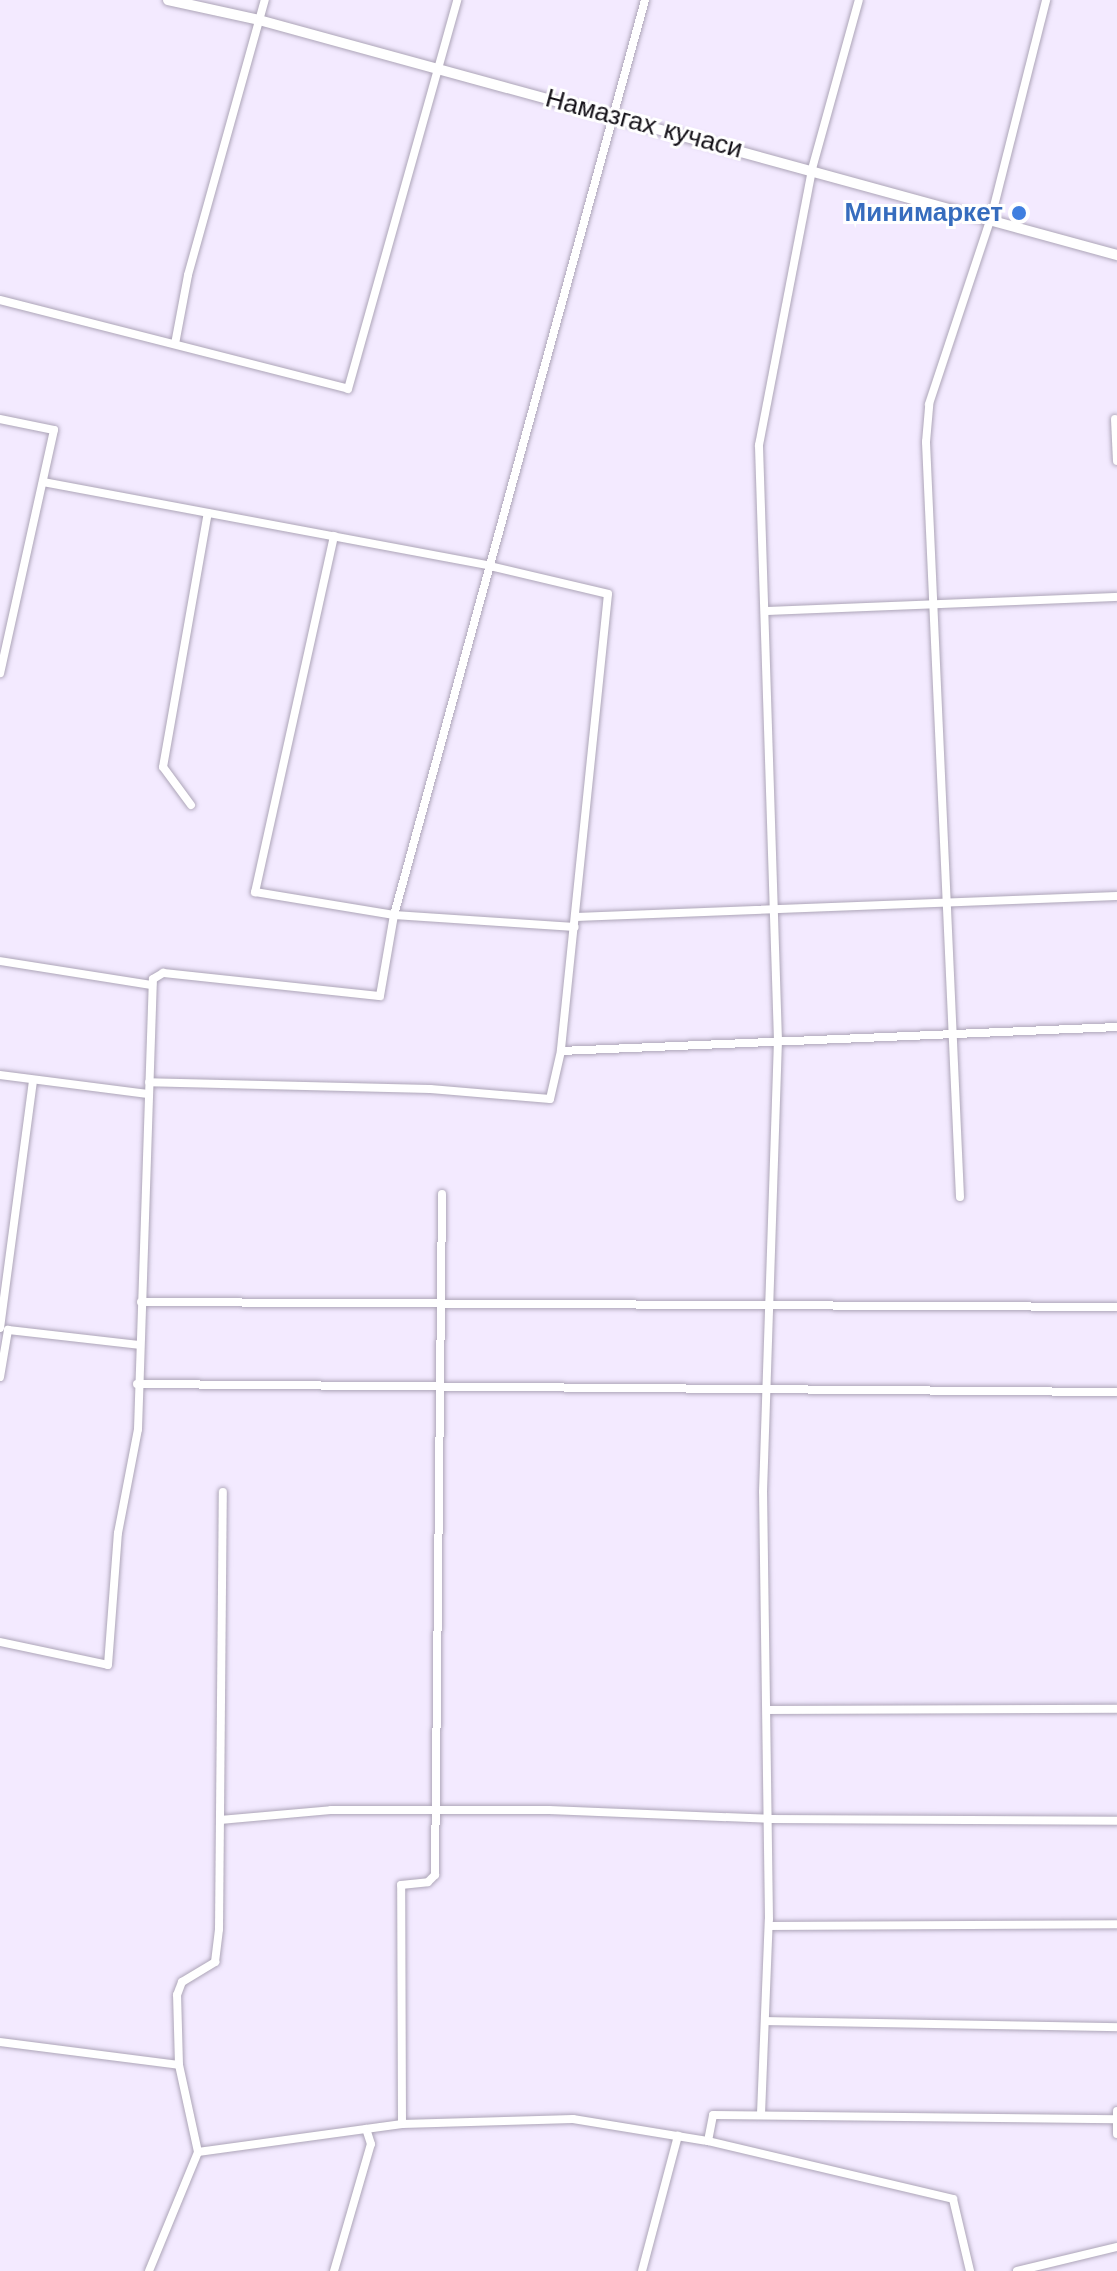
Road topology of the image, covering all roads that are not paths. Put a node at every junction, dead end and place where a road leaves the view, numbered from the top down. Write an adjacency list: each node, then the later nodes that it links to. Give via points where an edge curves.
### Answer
1 (168, 0): 7 (street, Намазгах кучаси)
2 (265, 0): 7 (street)
3 (457, 0): 8 (street)
4 (645, 0): 9 (street)
5 (859, 0): 10 (street)
6 (1046, 0): 11 (street)
7 (259, 20): 8 (street, Намазгах кучаси); 14 (street, via 188,275)
8 (438, 68): 9 (street, Намазгах кучаси); 14 (street, via 348,389)
9 (613, 115): 10 (street, Намазгах кучаси); 21 (street)
10 (812, 169): 11 (street, Намазгах кучаси); 24 (street, via 759,445)
11 (991, 218): 12 (street, Намазгах кучаси); 23 (street, via 929,404)
12 (1117, 255)
13 (0, 300): 14 (street)
14 (175, 344)
15 (0, 419): 18 (street, via 54,430)
16 (1115, 419): 17 (street)
17 (1117, 461)
18 (43, 482): 19 (street); 25 (street)
19 (208, 513): 20 (street); 26 (street, via 163,767)
20 (334, 536): 21 (street); 30 (street, via 255,892)
21 (490, 566): 30 (street); 31 (street, via 608,594)
22 (1117, 597): 23 (street)
23 (933, 603): 24 (street); 28 (street)
24 (765, 611): 29 (street)
25 (0, 673)
26 (191, 805)
27 (1117, 896): 28 (street)
28 (946, 903): 29 (street); 36 (street)
29 (773, 911): 31 (street); 37 (street)
30 (394, 915): 32 (street); 34 (street, via 380,996 163,973)
31 (576, 917): 32 (street)
32 (575, 927): 38 (street)
33 (0, 961): 34 (street)
34 (152, 985): 41 (street)
35 (1117, 1027): 36 (street)
36 (953, 1035): 37 (street); 44 (street)
37 (778, 1041): 38 (street); 48 (street)
38 (561, 1051): 41 (street, via 553,1093 543,1101 430,1089)
39 (0, 1075): 40 (street)
40 (33, 1080): 42 (street); 49 (street)
41 (149, 1082): 42 (street)
42 (148, 1094): 46 (street)
43 (442, 1194): 45 (street)
44 (960, 1197)
45 (441, 1300): 46 (street); 48 (street); 53 (street)
46 (141, 1302): 50 (street)
47 (1117, 1307): 48 (street)
48 (772, 1309): 54 (street)
49 (3, 1329): 50 (street); 51 (street)
50 (139, 1345): 52 (street)
51 (0, 1377)
52 (137, 1384): 53 (street); 57 (street, via 138,1429 118,1533 108,1665)
53 (438, 1384): 54 (street); 60 (street)
54 (769, 1392): 55 (street); 59 (street, via 763,1492)
55 (1117, 1392)
56 (223, 1492): 62 (street)
57 (0, 1642)
58 (1117, 1709): 59 (street)
59 (768, 1710): 61 (street)
60 (438, 1813): 61 (street, via 549,1810); 62 (street, via 331,1810); 73 (street, via 435,1875 428,1882 401,1885)
61 (769, 1819): 63 (street); 65 (street)
62 (220, 1820): 69 (street, via 215,1962 182,1982 177,1995)
63 (1117, 1821)
64 (1117, 1924): 65 (street)
65 (769, 1926): 66 (street)
66 (766, 2021): 67 (street); 71 (street)
67 (1117, 2027)
68 (0, 2042): 69 (street)
69 (179, 2065): 78 (street)
70 (1117, 2111): 72 (street)
71 (761, 2114): 72 (street); 77 (street, via 713,2115)
72 (1117, 2119): 75 (street)
73 (402, 2124): 74 (street); 76 (street, via 573,2119)
74 (366, 2129): 78 (street); 81 (street, via 371,2144)
75 (1117, 2134)
76 (678, 2136): 77 (street); 82 (street)
77 (708, 2141): 83 (street, via 953,2199)
78 (198, 2152): 80 (street)
79 (1117, 2247): 84 (street)
80 (149, 2271)
81 (334, 2271)
82 (642, 2271)
83 (970, 2271)
84 (1017, 2271)

